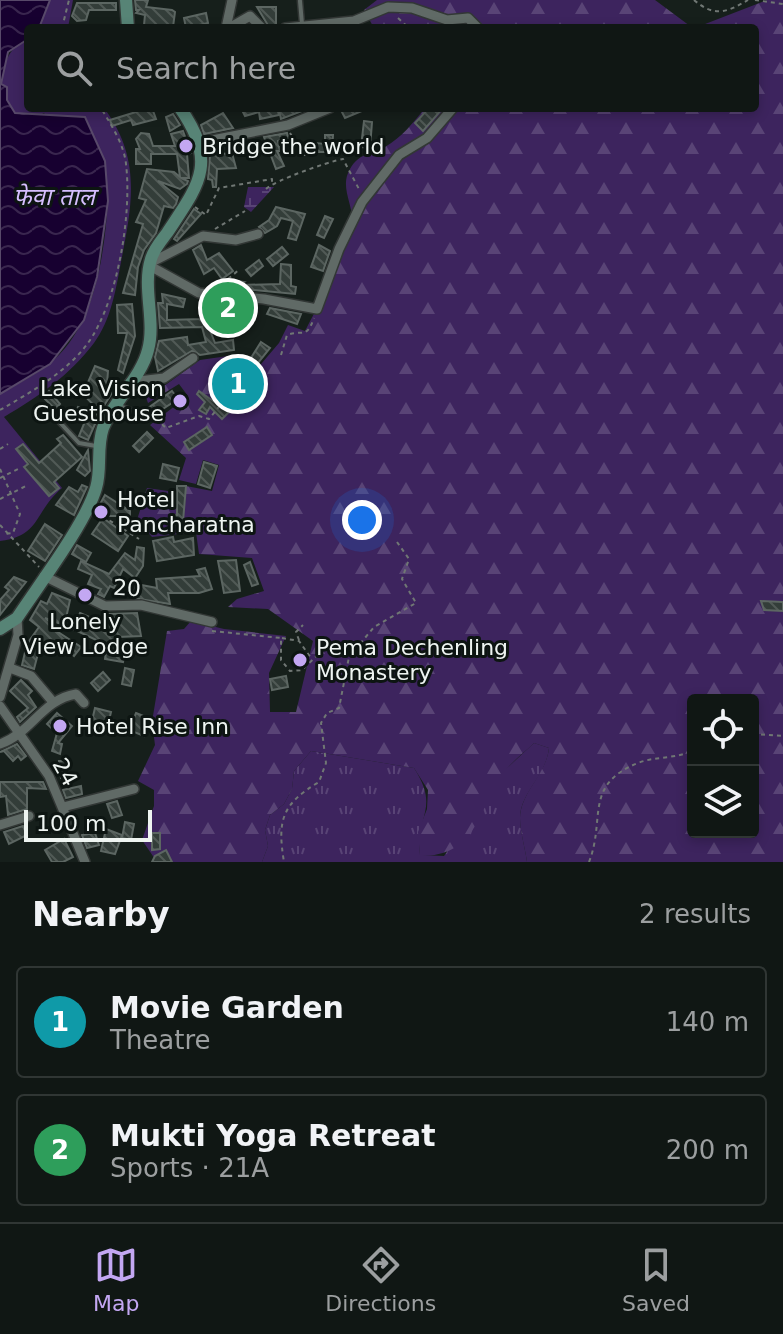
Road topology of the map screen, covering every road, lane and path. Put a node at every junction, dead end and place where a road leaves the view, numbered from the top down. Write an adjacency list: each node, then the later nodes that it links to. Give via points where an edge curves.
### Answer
1 (69, 0): 10 (path)
2 (126, 0): 11 (main road)
3 (232, 0): 12 (street)
4 (694, 0): 5 (path, via 708,12 726,13)
5 (748, 0)
6 (755, 0): 8 (path)
7 (300, 1): 15 (lane)
8 (783, 4)
9 (388, 7): 15 (street, via 354,21); 16 (path); 17 (street, via 412,8 447,20 468,18)
10 (63, 24)
11 (128, 24)
12 (228, 24)
13 (235, 24): 14 (street, via 250,16)
14 (258, 24)
15 (302, 24)
16 (405, 24)
17 (474, 24)
18 (103, 112): 41 (path, via 126,162 127,216 107,303 88,342 57,374)
19 (182, 112): 23 (main road)
20 (320, 112): 22 (street)
21 (450, 112): 27 (street, via 427,138 399,155)
22 (288, 125): 23 (street); 24 (path, via 293,144)
23 (197, 143): 28 (main road, via 200,180)
24 (310, 155)
25 (272, 183): 26 (path); 27 (path, via 343,159); 28 (path, via 219,188 206,215)
26 (266, 189)
27 (364, 199): 35 (street)
28 (190, 203): 32 (main road)
29 (245, 211): 31 (path)
30 (258, 234): 31 (street, via 236,240)
31 (203, 236): 32 (street)
32 (150, 264): 34 (street, via 199,293); 38 (main road, via 150,343)
33 (240, 269): 34 (path, via 228,279)
34 (228, 296): 35 (street)
35 (317, 309): 36 (path, via 310,329 287,335)
36 (281, 355)
37 (193, 358): 38 (street, via 164,378)
38 (130, 382): 40 (main road)
39 (231, 392): 43 (path, via 209,419 199,416 166,428)
40 (113, 407): 43 (lane, via 133,408); 45 (main road)
41 (0, 410)
42 (53, 415): 45 (lane, via 79,443)
43 (151, 417)
44 (8, 444): 46 (path)
45 (99, 446): 53 (main road, via 98,480)
46 (0, 449)
47 (20, 468): 49 (path)
48 (0, 469): 49 (path)
49 (2, 477): 51 (path)
50 (28, 485): 51 (path)
51 (11, 493): 52 (path); 55 (path, via 20,520 13,533)
52 (0, 499)
53 (88, 507): 56 (path); 58 (main road)
54 (0, 525): 55 (path)
55 (4, 534): 58 (path)
56 (139, 539)
57 (397, 542): 65 (path, via 409,559 402,579 416,603 374,627)
58 (46, 575): 59 (main road); 60 (street, 20 / 20, via 105,606 141,605)
59 (17, 618): 62 (main road); 67 (street)
60 (212, 622): 63 (path, via 212,633)
61 (303, 625): 64 (path, via 296,632)
62 (0, 629)
63 (281, 638): 64 (path); 66 (path, via 281,660 290,671 302,670)
64 (299, 641): 66 (path)
65 (349, 657): 66 (path, via 331,642); 82 (path, via 339,708 321,723 326,763 319,782 285,808 279,834)
66 (312, 659)
67 (10, 668): 68 (street); 69 (street, via 31,676)
68 (0, 697)
69 (53, 702): 70 (street, via 76,694); 72 (street)
70 (84, 703)
71 (0, 706): 72 (street, 24 / 24)
72 (19, 733): 75 (street); 78 (street, 24 / 24)
73 (759, 734): 74 (path)
74 (783, 736)
75 (0, 744)
76 (687, 751): 83 (path, via 641,761 604,786)
77 (134, 789): 78 (street)
78 (63, 807): 81 (street, 24 / 24)
79 (29, 816): 80 (street)
80 (0, 825)
81 (85, 862)
82 (284, 862)
83 (589, 862)

